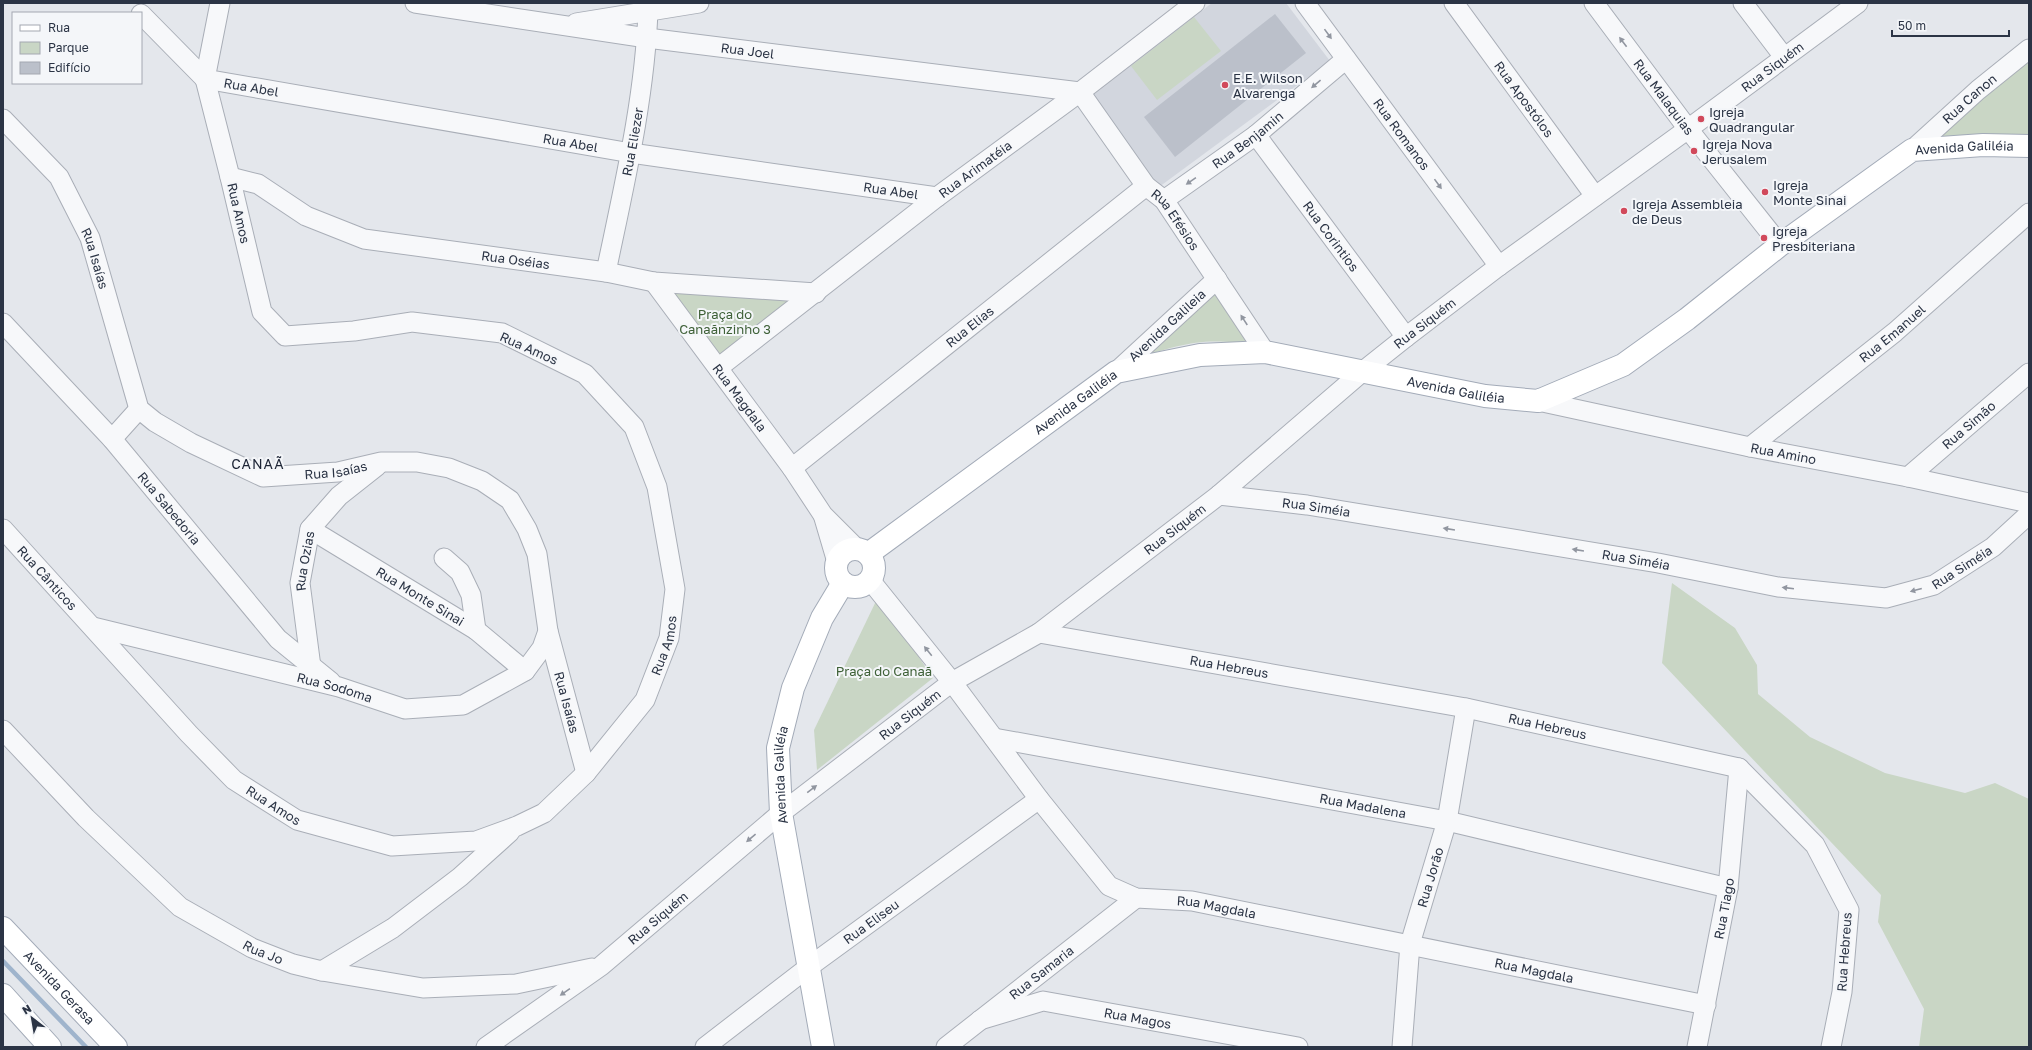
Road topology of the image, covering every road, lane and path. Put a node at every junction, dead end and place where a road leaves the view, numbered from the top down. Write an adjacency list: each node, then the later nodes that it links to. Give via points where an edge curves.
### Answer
1 (130, 3): 12 (street)
2 (220, 3): 19 (street, Rua Amos)
3 (415, 3): 14 (street, Rua Joel)
4 (699, 3): 11 (street)
5 (1195, 3): 20 (street, Rua Arimatéia)
6 (1305, 3): 18 (street, Rua Romanos, one-way to 18)
7 (1454, 3): 29 (street, Rua Apostólos)
8 (1594, 3): 22 (street, Rua Malaquias, one-way to 8)
9 (1743, 3): 17 (street)
10 (1858, 3): 17 (street, Rua Siquém)
11 (648, 10): 14 (street); 15 (street, Rua Eliezer)
12 (138, 12)
13 (142, 16): 19 (street)
14 (558, 26): 15 (street, Rua Joel)
15 (647, 38): 20 (street, Rua Joel); 26 (street, Rua Eliezer)
16 (2029, 49): 25 (street, Rua Canon, via 1978,90)
17 (1784, 57): 22 (street, Rua Siquém)
18 (1346, 59): 23 (street, Rua Benjamin, one-way to 23); 34 (street, Rua Romanos, one-way to 34)
19 (205, 79): 26 (street, Rua Abel); 27 (street, Rua Amos)
20 (1080, 92): 28 (street, Rua Efésios); 30 (street, Rua Arimatéia)
21 (3, 119): 47 (street, Rua Isaías, via 59,177 90,238)
22 (1688, 129): 29 (street, Rua Siquém); 33 (street, Rua Malaquias)
23 (1256, 135): 31 (street, Rua Benjamin, one-way to 31); 40 (street, Rua Corintios)
24 (2029, 146): 25 (main road, Avenida Galiléia, via 1983,145)
25 (1912, 150): 33 (main road, Avenida Galiléia)
26 (631, 152): 30 (street, Rua Abel); 35 (street, Rua Eliezer)
27 (230, 177): 35 (street, Rua Oséias, via 258,184 306,216 364,239); 76 (street, Rua Amos, via 262,312 285,336 354,331 412,322 502,333 585,374 634,427 657,487 675,589 669,638 645,700)
28 (1146, 186): 31 (street, Rua Efésios); 51 (street, Rua Elias)
29 (1596, 196): 34 (street, Rua Siquém)
30 (938, 197): 38 (street, Rua Arimatéia)
31 (1164, 200): 36 (street, Rua Efésios)
32 (2029, 213): 49 (street, Rua Emanuel, via 1895,332)
33 (1780, 245): 46 (main road, Avenida Galiléia, via 1687,319 1623,365)
34 (1499, 266): 40 (street, Rua Siquém)
35 (606, 272): 37 (street, Rua Oséias)
36 (1217, 279): 41 (street, Rua Efésios, one-way to 36); 43 (street, Avenida Galileia)
37 (654, 282): 38 (street, Rua Oséias); 42 (street, Rua Magdala)
38 (816, 293): 42 (street, Rua Arimatéia)
39 (3, 323): 48 (street, Rua Sabedoria)
40 (1406, 337): 44 (street, Rua Siquém)
41 (1265, 352): 43 (main road, Avenida Galiléia, via 1200,355); 44 (main road, Avenida Galiléia)
42 (718, 368): 51 (street, Rua Magdala)
43 (1116, 372): 59 (main road, Avenida Galiléia)
44 (1362, 372): 46 (main road, Avenida Galiléia, via 1485,396); 53 (street, Rua Siquém)
45 (2029, 373): 52 (street, Rua Simão)
46 (1538, 401): 49 (street, Rua Amino)
47 (139, 409): 48 (street); 50 (street, Rua Isaías, via 155,422 191,443 263,477 338,472)
48 (112, 439): 68 (street, Rua Sabedoria, via 278,640)
49 (1750, 447): 52 (street, Rua Amino)
50 (381, 462): 58 (street, Rua Ozias, via 339,496); 66 (street, Rua Isaías, via 417,462 449,468 482,480 510,500 527,529 537,554)
51 (792, 468): 56 (street, Rua Magdala)
52 (1908, 477): 54 (street, Rua Amino)
53 (1219, 495): 55 (street, Rua Siméia, one-way to 53, via 1993,547 1934,585 1886,598 1778,587 1658,563 1322,508); 67 (street, Rua Siquém)
54 (2029, 503)
55 (2029, 514)
56 (822, 515): 59 (street, Rua Magdala); 61 (street, Rua Magdala)
57 (3, 529): 64 (street, Rua Cânticos)
58 (310, 529): 65 (street, Rua Monte Sinai); 68 (street, Rua Ozias, via 300,583)
59 (863, 552): 61 (main road, via 845,552); 62 (main road, via 874,566)
60 (444, 558): 65 (street, via 460,572 470,595)
61 (837, 562): 63 (main road, via 837,573)
62 (870, 580): 63 (main road, via 857,587); 70 (street, Rua Magdala, one-way to 62)
63 (843, 583): 78 (main road, Avenida Galiléia, via 822,618 793,688 778,748)
64 (93, 627): 71 (street, Rua Sodoma); 80 (street, Rua Amos, via 234,780 296,820 392,846 476,841)
65 (476, 630): 69 (street, Rua Monte Sinai)
66 (548, 631): 69 (street, Rua Sodoma, via 542,648); 76 (street, Rua Isaías)
67 (1039, 633): 70 (street, Rua Siquém); 72 (street, Rua Hebreus)
68 (311, 667): 71 (street, Rua Sabedoria)
69 (525, 670): 71 (street, Rua Sodoma, via 462,705 405,709)
70 (952, 682): 74 (street, Rua Magdala); 78 (street, Rua Siquém, one-way to 70)
71 (339, 688)
72 (1466, 708): 75 (street, Rua Hebreus); 79 (street, Rua Jorão)
73 (3, 730): 87 (street, Rua Jo, via 86,818 180,907 252,948 293,964)
74 (994, 738): 77 (street, Rua Magdala); 79 (street, Rua Madalena)
75 (1739, 768): 81 (street, Rua Tiago); 100 (street, Rua Hebreus, via 1815,845 1849,910 1842,992)
76 (586, 773): 80 (street, Rua Amos, via 544,813)
77 (1039, 799): 82 (street, Rua Magdala, via 1109,886); 86 (street, Rua Eliseu)
78 (781, 813): 85 (street, Rua Siquém, one-way to 85); 86 (main road, Avenida Galiléia)
79 (1447, 821): 81 (street, Rua Madalena); 84 (street, Rua Jorão)
80 (517, 826): 87 (street, Rua Amos, via 460,877 399,923)
81 (1728, 888): 89 (street, Rua Tiago)
82 (1136, 898): 84 (street, Rua Magdala, via 1192,901); 90 (street, Rua Samaria)
83 (3, 928): 92 (main road, Avenida Gerasa)
84 (1410, 944): 89 (street, Rua Magdala); 98 (street, Rua Jorão)
85 (601, 966): 87 (street, Rua Jo, via 516,984 423,988); 93 (street, Rua Siquém, one-way to 93)
86 (810, 966): 94 (street, Rua Eliseu); 95 (main road, Avenida Galiléia)
87 (322, 971)
88 (3, 995): 91 (main road)
89 (1706, 1005): 99 (street, Rua Tiago)
90 (980, 1020): 96 (street, Rua Samaria); 97 (street, Rua Magos, via 1043,1000)
91 (50, 1047)
92 (116, 1047)
93 (486, 1047)
94 (705, 1047)
95 (824, 1047)
96 (946, 1047)
97 (1298, 1047)
98 (1402, 1047)
99 (1697, 1047)
100 (1831, 1047)

